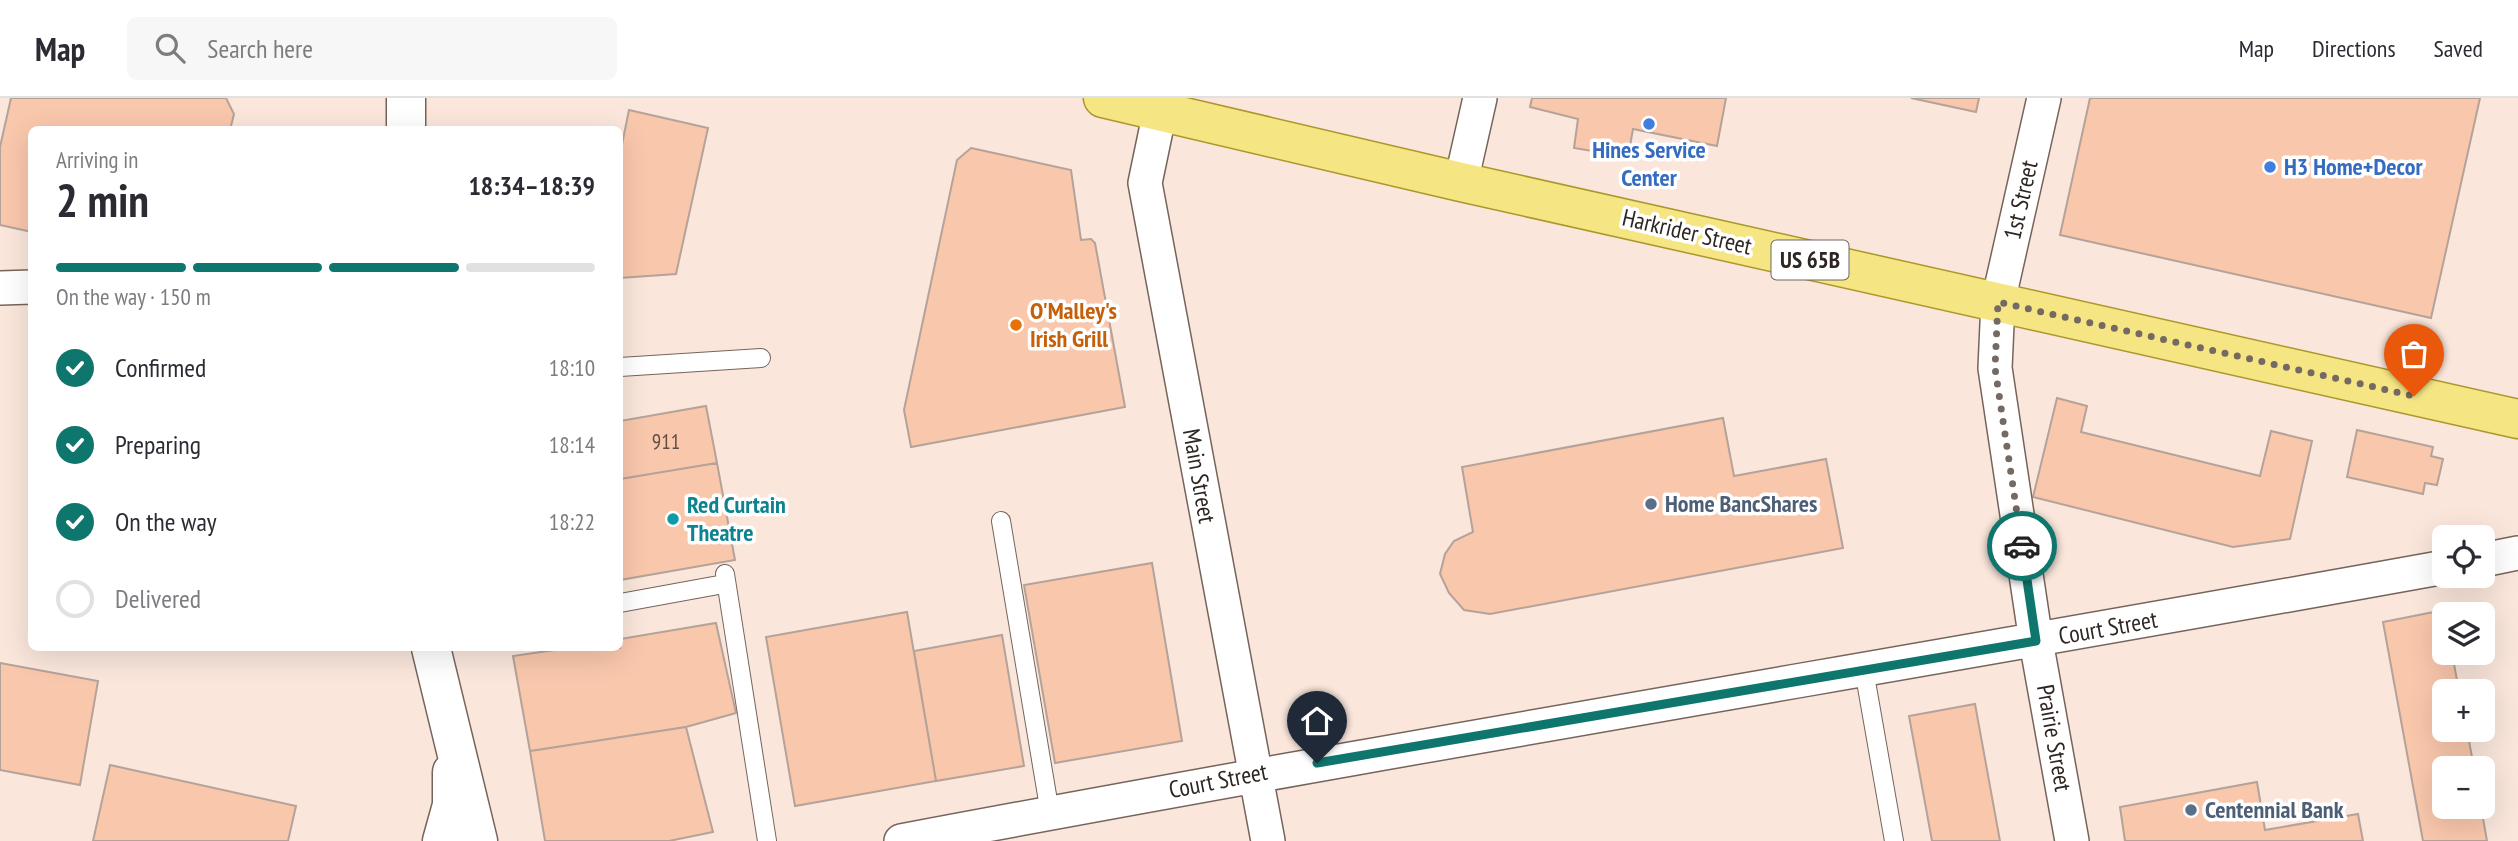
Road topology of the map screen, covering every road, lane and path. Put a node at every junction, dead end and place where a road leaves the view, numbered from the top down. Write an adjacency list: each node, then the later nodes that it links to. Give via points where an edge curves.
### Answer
1 (407, 98): 6 (main road)
2 (1103, 98): 5 (main road, Harkrider Street / US 65B)
3 (1480, 98): 7 (street)
4 (2044, 98): 10 (street, 1st Street)
5 (1160, 111): 7 (main road, Harkrider Street / US 65B); 23 (street, Main Street, via 1147,192)
6 (406, 126)
7 (1461, 182): 10 (main road, Harkrider Street / US 65B)
8 (28, 287): 9 (street)
9 (0, 288)
10 (1998, 302): 13 (main road, Harkrider Street / US 65B); 19 (street, Prairie Street, via 1995,368)
11 (761, 358): 12 (lane)
12 (623, 367)
13 (2518, 419)
14 (1001, 521): 24 (lane)
15 (2518, 553): 16 (street)
16 (2495, 557)
17 (2432, 569): 19 (street, Court Street)
18 (623, 602): 27 (lane, via 724,579)
19 (2036, 641): 21 (street, Court Street); 31 (street, Prairie Street)
20 (432, 651): 22 (main road)
21 (1864, 670): 23 (street, Court Street); 30 (lane)
22 (452, 735): 25 (main road, via 452,805); 26 (main road)
23 (1254, 774): 24 (street, Court Street); 29 (street, Main Street)
24 (1050, 813): 28 (street, Court Street)
25 (442, 841)
26 (478, 841)
27 (767, 841)
28 (901, 841)
29 (1268, 841)
30 (1894, 841)
31 (2072, 841)

